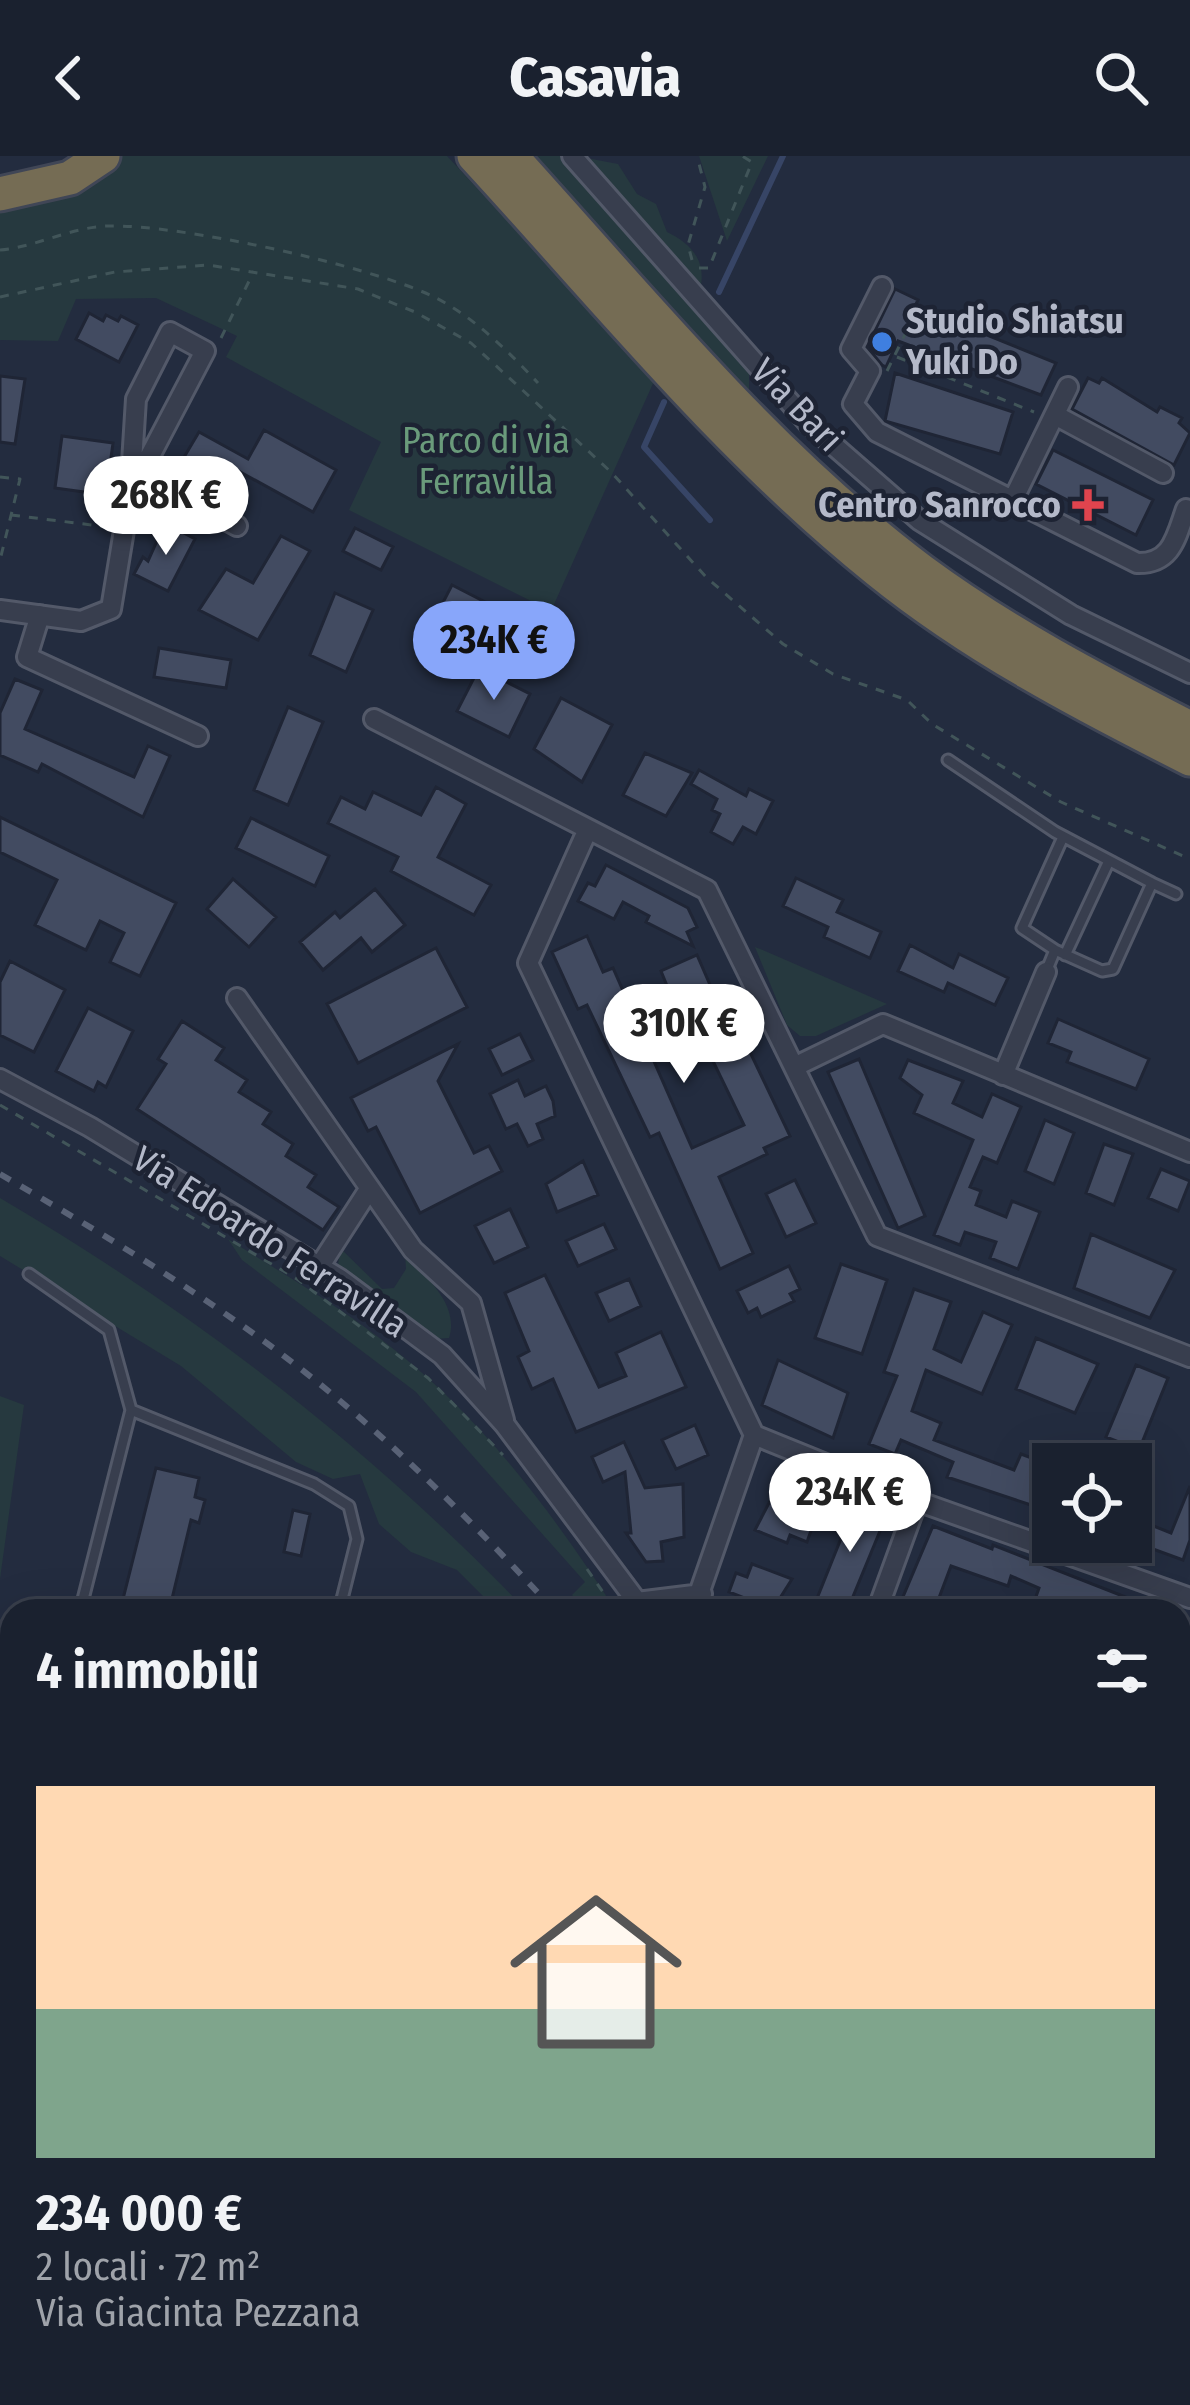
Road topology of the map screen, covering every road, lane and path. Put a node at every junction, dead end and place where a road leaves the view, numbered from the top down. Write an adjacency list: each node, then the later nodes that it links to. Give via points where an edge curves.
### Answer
1 (65, 156): 8 (highway)
2 (103, 156): 8 (highway, via 70,178)
3 (511, 156): 32 (highway, via 754,422 866,526 1016,634)
4 (572, 156): 30 (street, Via Bari, via 808,424 919,520 1072,615)
5 (697, 156): 6 (path, via 704,188 688,245 694,268 709,268 752,162)
6 (742, 156)
7 (475, 157): 34 (highway, via 724,431 862,558 1021,670)
8 (11, 193)
9 (0, 250): 15 (path, via 108,226 344,266 434,297)
10 (882, 286): 14 (street, via 851,350)
11 (0, 297): 38 (path, via 115,272 208,265 358,289 471,343 612,473 706,577 802,657 907,700 932,724 1061,802)
12 (920, 304): 13 (path)
13 (897, 357): 14 (path, via 890,371); 17 (path)
14 (870, 371): 22 (street, via 854,404 877,433)
15 (538, 383)
16 (1068, 387): 17 (street)
17 (1053, 417): 19 (street); 22 (street)
18 (140, 473): 21 (street); 21 (street, via 205,351 170,332 136,399); 25 (street)
19 (1162, 473)
20 (0, 477): 24 (path, via 20,479)
21 (130, 494): 26 (street)
22 (1011, 504): 23 (street, via 1154,564 1170,553)
23 (1190, 511)
24 (11, 515): 26 (path); 27 (path)
25 (237, 526)
26 (124, 529): 29 (street, via 111,609 81,621)
27 (0, 560)
28 (0, 610): 29 (street)
29 (40, 615): 33 (street, via 27,657)
30 (1190, 673)
31 (374, 719): 36 (street)
32 (1190, 728)
33 (198, 736)
34 (1190, 759)
35 (948, 760): 37 (lane)
36 (588, 829): 45 (street, via 707,890); 56 (street, via 528,964)
37 (1063, 837): 39 (lane); 42 (lane, via 1022,928)
38 (1190, 859)
39 (1108, 862): 40 (lane); 42 (lane)
40 (1152, 883): 41 (lane); 42 (lane, via 1113,969)
41 (1176, 894)
42 (1060, 952): 43 (lane)
43 (1046, 972): 46 (street)
44 (237, 998): 50 (street)
45 (794, 1067): 46 (street, via 883,1024); 53 (street, via 878,1236)
46 (1003, 1075): 49 (street)
47 (0, 1079): 51 (street, Via Edoardo Ferravilla)
48 (0, 1105): 57 (path, via 297,1279 428,1378)
49 (1190, 1151)
50 (368, 1191): 51 (street); 55 (street, via 413,1250 471,1304)
51 (319, 1267): 55 (street, Via Edoardo Ferravilla, via 442,1355)
52 (28, 1274): 54 (lane, via 109,1330)
53 (1190, 1357)
54 (131, 1410): 61 (lane); 62 (lane, via 350,1506 357,1539)
55 (506, 1425): 64 (street, Via Edoardo Ferravilla)
56 (754, 1435): 58 (street); 65 (street)
57 (509, 1462)
58 (917, 1501): 60 (street); 66 (street)
59 (588, 1570): 63 (path)
60 (1190, 1598)
61 (83, 1599)
62 (343, 1599)
63 (608, 1599)
64 (634, 1599)
65 (699, 1599)
66 (882, 1599)

